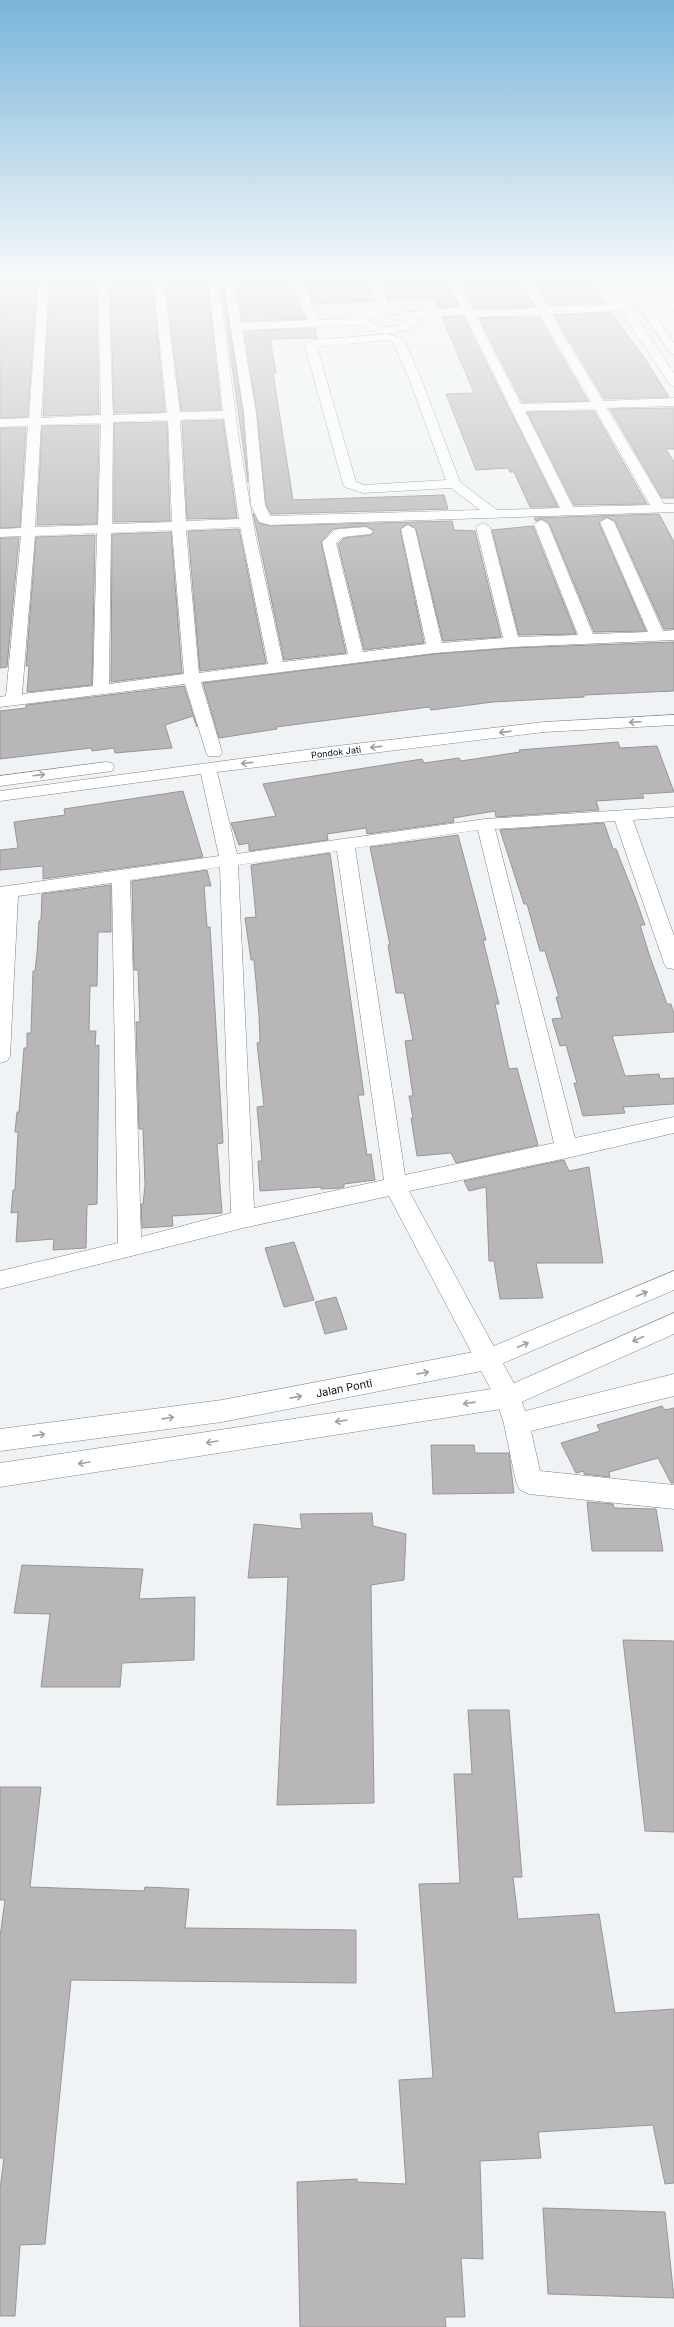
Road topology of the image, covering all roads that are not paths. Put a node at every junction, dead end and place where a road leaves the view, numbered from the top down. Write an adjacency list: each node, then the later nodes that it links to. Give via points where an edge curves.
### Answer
1 (36, 388): 16 (street)
2 (106, 388): 15 (street)
3 (171, 388): 14 (street)
4 (227, 388): 13 (street)
5 (246, 388): 22 (street, via 258,505 264,519 270,521)
6 (323, 388): 18 (street, via 350,484 363,489)
7 (418, 388): 18 (street)
8 (509, 388): 12 (street)
9 (588, 388): 11 (street)
10 (674, 402): 11 (street)
11 (598, 405): 12 (street); 19 (street)
12 (519, 408): 21 (street)
13 (230, 414): 14 (street); 25 (street)
14 (174, 416): 15 (street); 27 (street)
15 (107, 419): 16 (street); 29 (street)
16 (34, 422): 17 (street); 31 (street)
17 (0, 423)
18 (454, 484): 22 (street)
19 (660, 508): 20 (street); 21 (street)
20 (674, 508)
21 (569, 512): 22 (street)
22 (494, 514)
23 (674, 520): 24 (street)
24 (607, 522): 26 (street); 34 (street)
25 (246, 523): 27 (street); 39 (street)
26 (541, 524): 28 (street); 35 (street)
27 (179, 526): 29 (street); 40 (street)
28 (483, 527): 30 (street); 36 (street)
29 (103, 529): 31 (street); 41 (street)
30 (408, 529): 37 (street); 38 (street, via 343,532 333,536 329,542)
31 (28, 532): 32 (street); 42 (street)
32 (0, 533)
33 (674, 635): 34 (street)
34 (658, 636): 35 (street)
35 (587, 639): 36 (street)
36 (512, 642): 37 (street)
37 (435, 648): 38 (street)
38 (356, 657): 39 (street)
39 (276, 666): 40 (street)
40 (192, 679): 41 (street); 46 (street)
41 (101, 691): 42 (street)
42 (7, 701)
43 (674, 707): 45 (street, Pondok Jati, via 537,714)
44 (674, 720): 45 (street, Pondok Jati, one-way to 45, via 544,727)
45 (325, 746): 46 (street, Pondok Jati)
46 (211, 760): 47 (street, Pondok Jati, one-way to 46); 48 (street, Pondok Jati); 53 (street)
47 (0, 780)
48 (0, 796)
49 (674, 812): 50 (street)
50 (622, 815): 51 (street); 56 (street)
51 (485, 824): 52 (street); 59 (street)
52 (345, 844): 53 (street); 60 (street)
53 (229, 859): 54 (street); 61 (street)
54 (121, 876): 55 (street); 62 (street)
55 (5, 892): 57 (street)
56 (674, 963)
57 (0, 1056)
58 (674, 1125): 59 (street)
59 (567, 1150): 60 (street)
60 (396, 1187): 61 (street); 66 (street)
61 (243, 1219): 62 (street)
62 (130, 1249): 63 (street)
63 (0, 1280)
64 (674, 1280): 66 (street, Jalan Ponti, one-way to 64)
65 (674, 1323): 68 (street, one-way to 68)
66 (487, 1360): 68 (street); 70 (street, Jalan Ponti, one-way to 66, via 222,1411)
67 (674, 1385): 69 (street)
68 (508, 1397): 69 (street); 71 (street, one-way to 71)
69 (517, 1424): 72 (street, via 529,1482)
70 (0, 1440)
71 (0, 1475)
72 (674, 1497)

